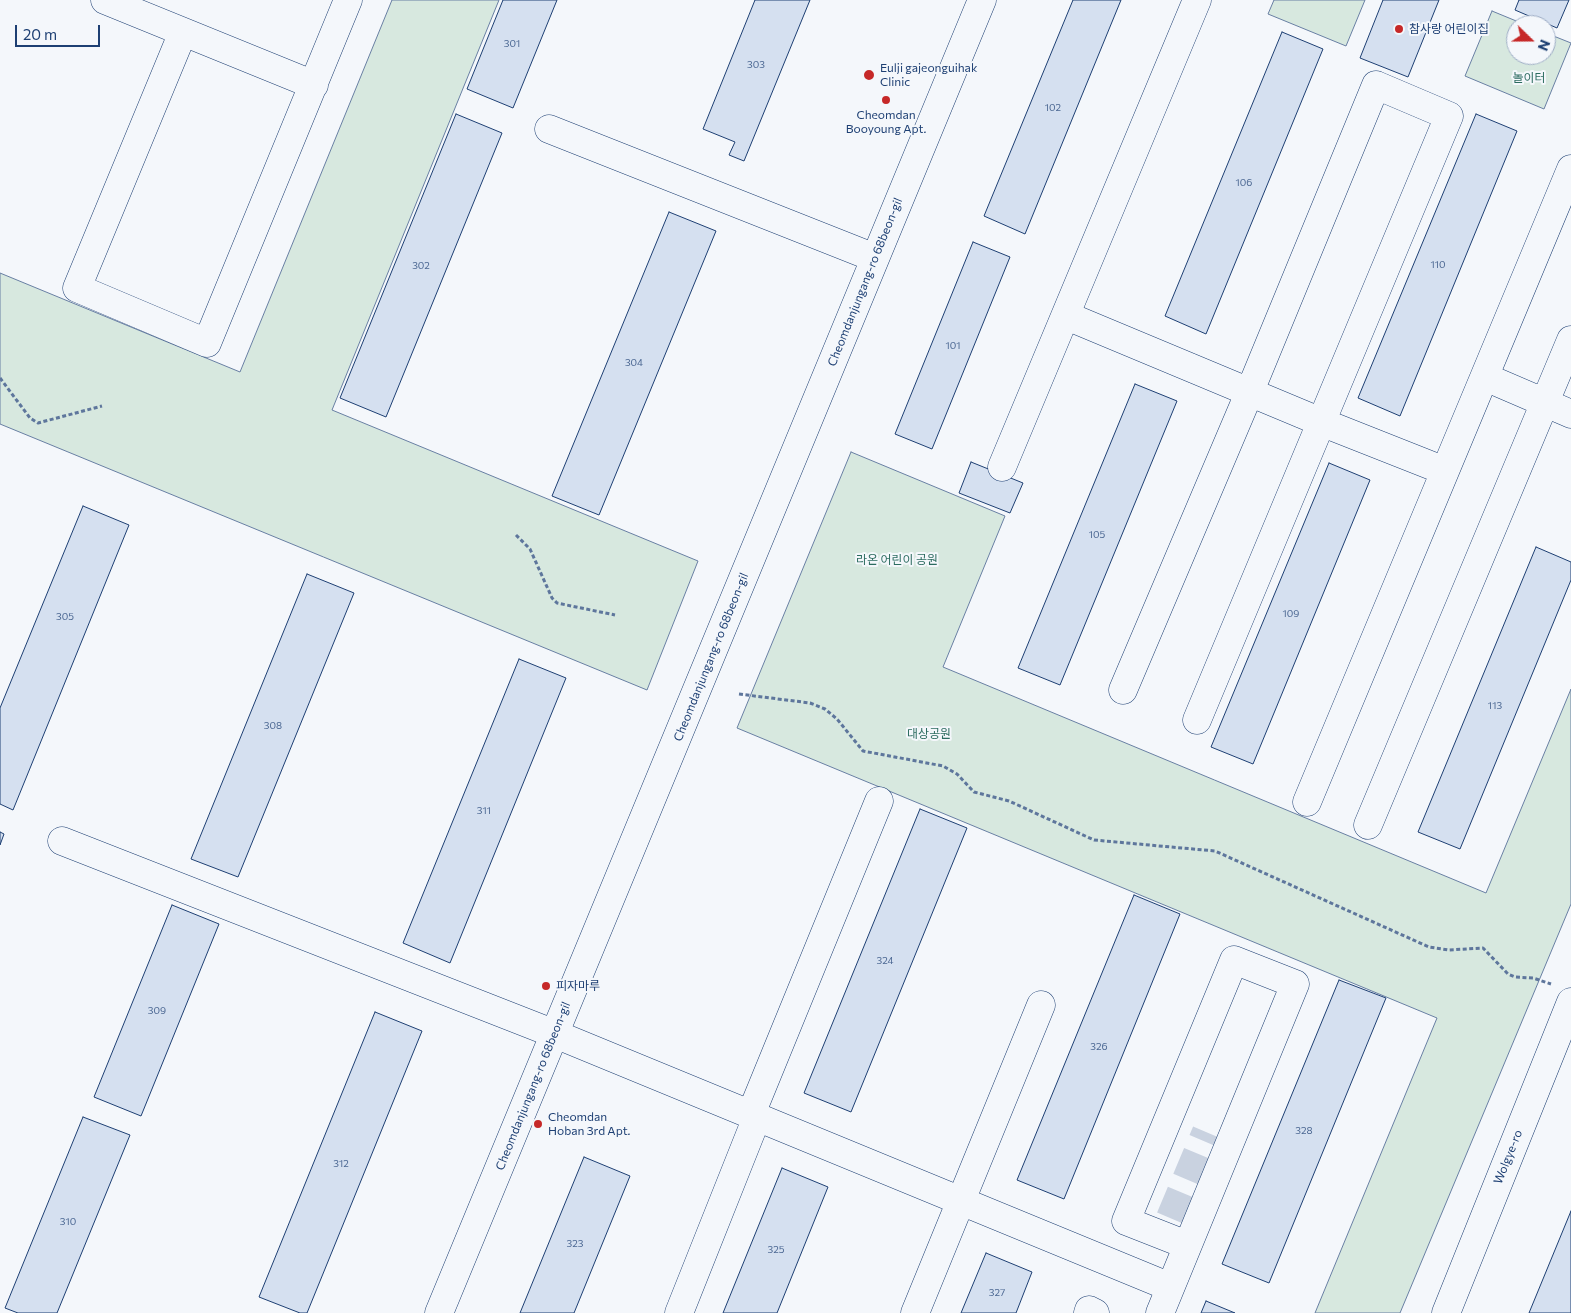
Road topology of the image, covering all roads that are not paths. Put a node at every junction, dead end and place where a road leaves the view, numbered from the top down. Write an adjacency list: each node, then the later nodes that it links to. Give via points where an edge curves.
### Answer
1 (348, 0): 6 (street)
2 (982, 0): 9 (street, Cheomdanjungang-ro 68beon-gil)
3 (1198, 0): 10 (street)
4 (109, 1): 5 (street)
5 (183, 32): 6 (street); 6 (street, via 77,288 207,343)
6 (314, 85)
7 (549, 129): 9 (street)
8 (1571, 170): 12 (street)
9 (875, 258): 27 (street, Cheomdanjungang-ro 68beon-gil)
10 (1067, 316): 13 (street); 17 (street)
11 (1571, 340): 14 (street)
12 (1485, 377): 14 (street); 18 (street)
13 (1250, 391): 16 (street); 16 (street, via 1376,85 1449,116); 19 (street)
14 (1545, 403): 15 (street); 23 (street)
15 (1571, 414)
16 (1321, 422): 18 (street); 20 (street)
17 (1002, 467)
18 (1445, 471): 22 (street)
19 (1123, 690)
20 (1197, 720)
21 (879, 801): 28 (street)
22 (1308, 802)
23 (1368, 825)
24 (62, 841): 27 (street)
25 (1571, 1002): 38 (street, Wolgye-ro)
26 (1041, 1005): 29 (street)
27 (555, 1034): 28 (street); 32 (street, Cheomdanjungang-ro 68beon-gil)
28 (754, 1116): 29 (street); 33 (street)
29 (961, 1201): 31 (street); 34 (street)
30 (1173, 1233): 30 (street, via 1126,1221 1234,960 1295,984); 31 (street)
31 (1170, 1287): 37 (street)
32 (440, 1313)
33 (678, 1313)
34 (915, 1313)
35 (1088, 1313): 36 (street, via 1089,1310)
36 (1095, 1313)
37 (1160, 1313)
38 (1446, 1313)

